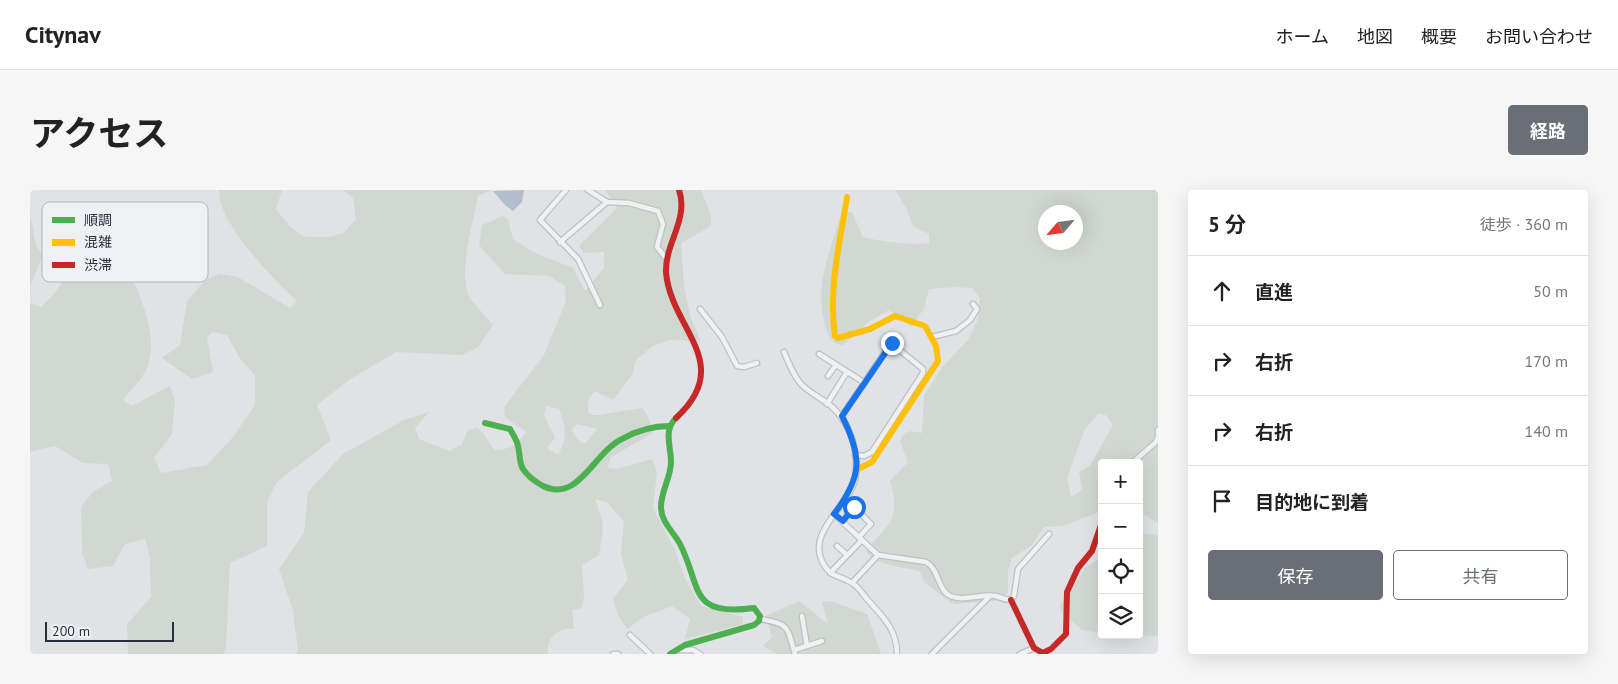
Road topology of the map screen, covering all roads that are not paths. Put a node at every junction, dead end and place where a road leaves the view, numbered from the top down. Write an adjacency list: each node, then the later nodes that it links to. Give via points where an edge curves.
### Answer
1 (566, 190): 6 (street, via 540,219)
2 (588, 190): 5 (street)
3 (679, 190): 7 (street, via 683,197 683,210)
4 (847, 197): 11 (street, via 831,299 835,336 838,338 870,329 895,316 925,326)
5 (607, 202): 6 (street); 7 (street, via 629,203 658,211 663,224 657,247)
6 (560, 242): 9 (street, via 578,259)
7 (666, 258): 22 (street, via 672,293 694,339 702,366 697,390)
8 (973, 304): 11 (street, via 977,309 966,324 951,334)
9 (600, 305)
10 (700, 309): 14 (street, via 722,337 737,366)
11 (932, 337): 26 (street, via 938,354 935,368 872,462)
12 (784, 352): 19 (street, via 795,377)
13 (819, 354): 15 (street)
14 (757, 363)
15 (836, 364): 16 (street); 17 (street)
16 (847, 372): 18 (street); 19 (street)
17 (828, 376)
18 (865, 383): 20 (street); 24 (street, via 892,343 923,369 872,452 864,456)
19 (827, 404): 20 (street)
20 (842, 416): 24 (street, via 853,439)
21 (485, 423): 22 (street, via 510,429 518,445 522,468 534,481 554,491 566,490 621,439 657,426)
22 (670, 426): 40 (street, via 671,464 661,503 662,515 686,557 705,603 732,611 754,608 758,610)
23 (1158, 430): 25 (street, via 1158,438)
24 (855, 455): 26 (street)
25 (1136, 459)
26 (856, 470): 27 (street, via 852,488)
27 (834, 514): 28 (street); 35 (street, via 828,522 820,550 821,559)
28 (843, 521): 31 (street); 31 (street, via 854,507 871,524)
29 (1098, 529): 44 (street, via 1092,551 1078,568 1067,592 1066,634 1047,652)
30 (1049, 534): 38 (street, via 1018,569)
31 (861, 539): 33 (street); 34 (street)
32 (837, 546): 33 (street)
33 (847, 555): 35 (street)
34 (878, 555): 36 (street); 37 (street, via 932,565 945,591 957,598)
35 (830, 573): 36 (street)
36 (852, 583): 51 (street, via 888,622)
37 (990, 597): 38 (street); 52 (street)
38 (1011, 600): 44 (street)
39 (802, 616): 43 (street)
40 (760, 619): 45 (street, via 754,625 685,644); 46 (street, via 775,621 788,630)
41 (630, 635): 49 (street)
42 (822, 641): 43 (street)
43 (807, 646): 46 (street)
44 (1034, 648): 53 (street)
45 (672, 652): 50 (street, via 693,650)
46 (795, 652)
47 (612, 654): 48 (street)
48 (618, 654)
49 (650, 654)
50 (700, 654)
51 (897, 654)
52 (932, 654)
53 (1020, 654)

